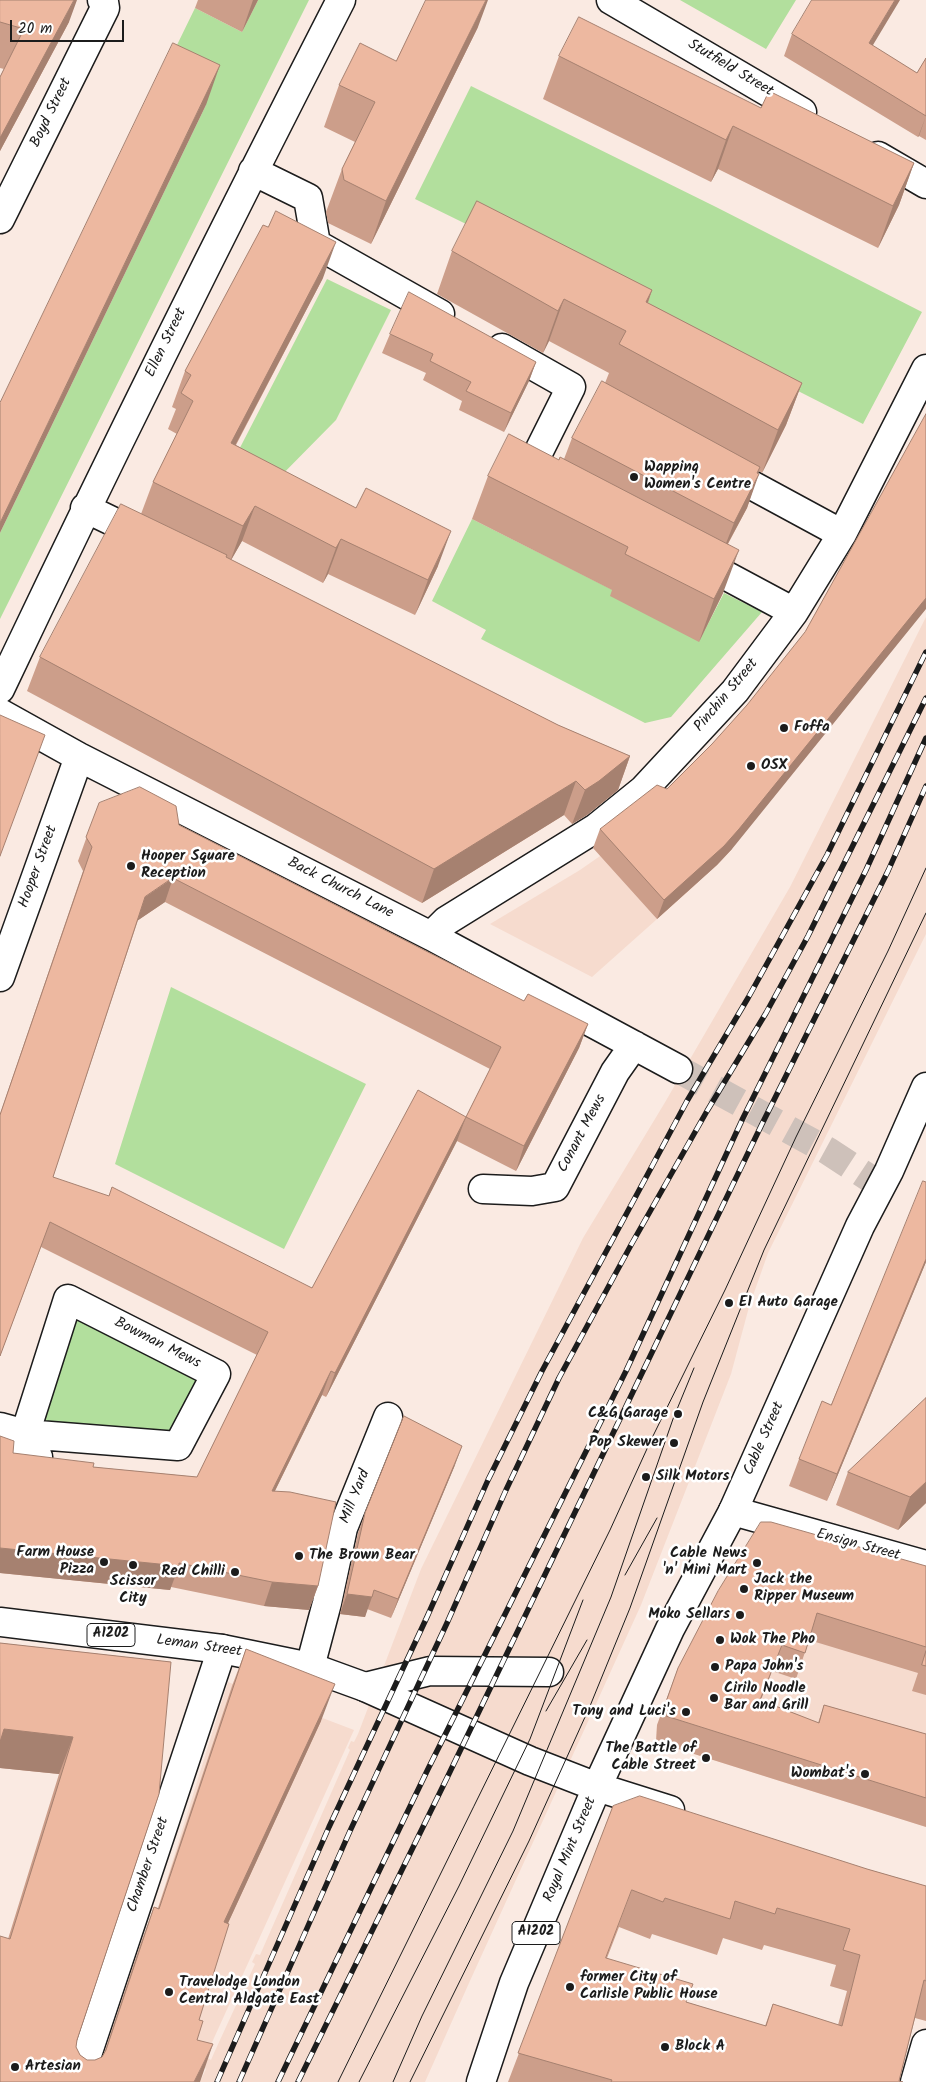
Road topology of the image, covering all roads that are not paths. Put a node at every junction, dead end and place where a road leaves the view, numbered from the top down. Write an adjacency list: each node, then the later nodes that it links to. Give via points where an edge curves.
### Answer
1 (341, 0): 6 (street, Ellen Street)
2 (611, 0): 4 (street, Stutfield Street)
3 (103, 4): 8 (street, Boyd Street)
4 (824, 125)
5 (858, 145): 7 (street)
6 (252, 170): 9 (street, via 308,198 316,244); 14 (street, Ellen Street)
7 (926, 184)
8 (0, 219)
9 (458, 324)
10 (483, 338): 13 (street, via 580,392 528,473)
11 (926, 369): 15 (street, Pinchin Street)
12 (700, 457): 15 (street)
13 (562, 491)
14 (85, 508): 17 (street); 19 (street, Ellen Street)
15 (842, 534): 18 (street, Pinchin Street)
16 (673, 548): 18 (street)
17 (168, 549)
18 (794, 612): 22 (street, Pinchin Street, via 735,691 635,781 596,828 446,921)
19 (0, 689)
20 (0, 713): 21 (street, Back Church Lane)
21 (79, 757): 22 (street, Back Church Lane); 23 (street, Hooper Street)
22 (431, 936): 24 (street, Back Church Lane)
23 (0, 977)
24 (634, 1046): 25 (street, Back Church Lane); 27 (street, Conant Mews, via 615,1072 555,1187 532,1191)
25 (678, 1069)
26 (926, 1087): 32 (street, Cable Street)
27 (484, 1189)
28 (388, 1417): 36 (street, Mill Yard, via 343,1528)
29 (12, 1430): 29 (street, Bowman Mews, via 68,1299 216,1374 178,1446)
30 (0, 1446): 31 (street)
31 (38, 1457)
32 (732, 1511): 33 (street, Ensign Street); 39 (street, Cable Street, via 670,1629)
33 (926, 1565)
34 (0, 1622): 35 (street, Leman Street / A1202)
35 (222, 1649): 36 (street, Leman Street / A1202); 42 (street, Chamber Street)
36 (310, 1667): 38 (street, Leman Street / A1202)
37 (549, 1672): 38 (street, via 430,1671)
38 (365, 1687): 39 (street, Leman Street / A1202, via 530,1761)
39 (597, 1787): 40 (street, A1202); 43 (street, Royal Mint Street / A1202, via 514,1982)
40 (691, 1816)
41 (926, 2044): 44 (street)
42 (78, 2082)
43 (481, 2082)
44 (915, 2082)

